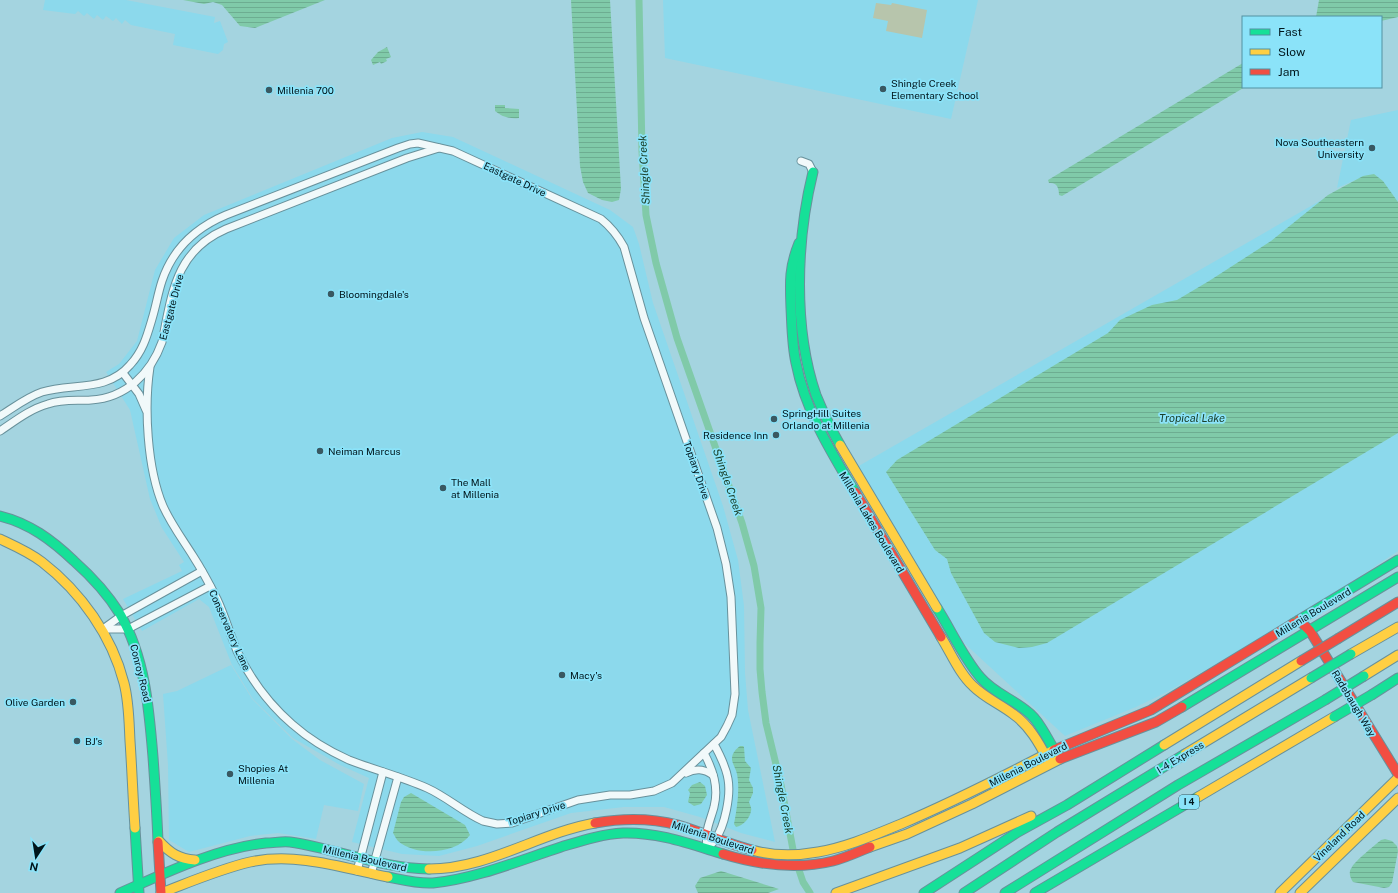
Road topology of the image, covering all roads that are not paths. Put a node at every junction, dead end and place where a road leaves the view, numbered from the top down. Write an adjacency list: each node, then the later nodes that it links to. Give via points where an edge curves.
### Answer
1 (439, 148): 4 (street, Eastgate Drive, via 453,151); 5 (street, Eastgate Drive, via 224,229 206,240 185,263 176,279 162,342); 6 (street, Eastgate Drive, via 410,144 204,226 187,239 172,259 162,280 146,341 140,353)
2 (801, 161): 3 (street, via 809,164)
3 (813, 172): 28 (main road, Millenia Lakes Boulevard, via 808,188 801,238 790,275 792,336 800,379 809,407 843,473 965,677 985,696 1014,714)
4 (589, 213): 27 (street, Topiary Drive, via 611,227 624,247 644,318 722,547 732,608 735,694 732,715)
5 (150, 367): 7 (street, Eastgate Drive); 9 (street)
6 (123, 373): 7 (street); 8 (street, Eastgate Drive, via 98,385 41,393)
7 (132, 386): 9 (street, via 142,401); 10 (street, Eastgate Drive, via 101,399 62,401 37,407)
8 (0, 416)
9 (148, 420): 14 (street, Conservatory Lane, via 152,465 163,505 175,530)
10 (0, 431)
11 (0, 516): 19 (main road, Conroy Road, via 24,524 66,552 106,592)
12 (0, 539): 23 (main road, Conroy Road, via 29,554 52,571 73,590)
13 (1398, 560): 18 (main road, Millenia Boulevard)
14 (202, 571): 16 (street, Conservatory Lane); 19 (street)
15 (1398, 577): 24 (main road, Millenia Boulevard)
16 (210, 586): 22 (street); 32 (street, Conservatory Lane, via 248,672 277,709 305,734 332,751)
17 (1398, 602): 39 (main road, bridge)
18 (1308, 615): 20 (main road, Millenia Boulevard); 24 (main road, Radebaugh Way)
19 (122, 616): 22 (main road, Conroy Road); 23 (street)
20 (1299, 620): 24 (main road, Radebaugh Way); 28 (main road, Millenia Boulevard, via 1151,710)
21 (1398, 627): 55 (main road, I-4 Express, bridge, via 1057,832)
22 (128, 629): 23 (street); 42 (main road, Conroy Road, via 145,682 150,712)
23 (103, 630): 50 (main road, Conroy Road, via 123,680 128,710)
24 (1310, 631): 30 (main road, Millenia Boulevard, via 1156,722); 33 (main road, Radebaugh Way)
25 (1398, 655): 56 (main road, bridge, via 1178,785)
26 (1398, 678): 57 (main road, I 4, bridge)
27 (714, 744): 29 (street, Topiary Drive); 41 (street, via 726,770 729,790 727,808)
28 (1049, 752): 30 (main road, Millenia Lakes Boulevard); 31 (main road, Millenia Lakes Boulevard); 41 (main road, Millenia Boulevard, via 895,827 837,848 809,854 782,855 751,851)
29 (704, 753): 34 (street); 35 (street, Topiary Drive)
30 (1059, 760): 31 (main road, Millenia Boulevard)
31 (1050, 764): 43 (main road, Millenia Boulevard, via 907,834 839,859 811,865 785,866 748,861)
32 (383, 772): 36 (street, Conservatory Lane); 44 (street)
33 (1398, 774)
34 (713, 775): 35 (street, Topiary Drive, via 701,769); 40 (street, via 716,796)
35 (680, 776): 36 (street, Topiary Drive, via 672,783 654,791 578,800 504,824 482,821 434,791)
36 (398, 777): 46 (street)
37 (1398, 778): 58 (main road, Vineland Road)
38 (1398, 798): 59 (main road, Vineland Road)
39 (1067, 805): 53 (main road, via 1034,814 968,844); 54 (main road, via 1018,832)
40 (705, 835): 41 (main road, Millenia Boulevard); 43 (street); 46 (main road, Millenia Boulevard, via 666,822 618,819 577,826 463,865 420,869 400,868)
41 (716, 839): 43 (street)
42 (159, 841): 45 (main road, via 173,855); 49 (main road, Conroy Road)
43 (706, 849): 48 (main road, Millenia Boulevard, via 657,835 616,834 586,839 459,879 432,883)
44 (360, 858): 45 (main road, Millenia Boulevard, via 288,842 253,844 222,851); 46 (main road, Millenia Boulevard); 47 (street)
45 (199, 860): 49 (main road, Millenia Boulevard)
46 (374, 862): 48 (street)
47 (357, 871): 48 (main road, Millenia Boulevard); 52 (main road, Millenia Boulevard, via 318,862 263,860 233,867)
48 (371, 874)
49 (160, 876): 50 (main road, Millenia Boulevard); 52 (main road, Conroy Road)
50 (139, 889): 51 (main road, Millenia Boulevard)
51 (120, 893)
52 (161, 893)
53 (836, 893)
54 (924, 893)
55 (964, 893)
56 (1005, 893)
57 (1035, 893)
58 (1280, 893)
59 (1300, 893)

